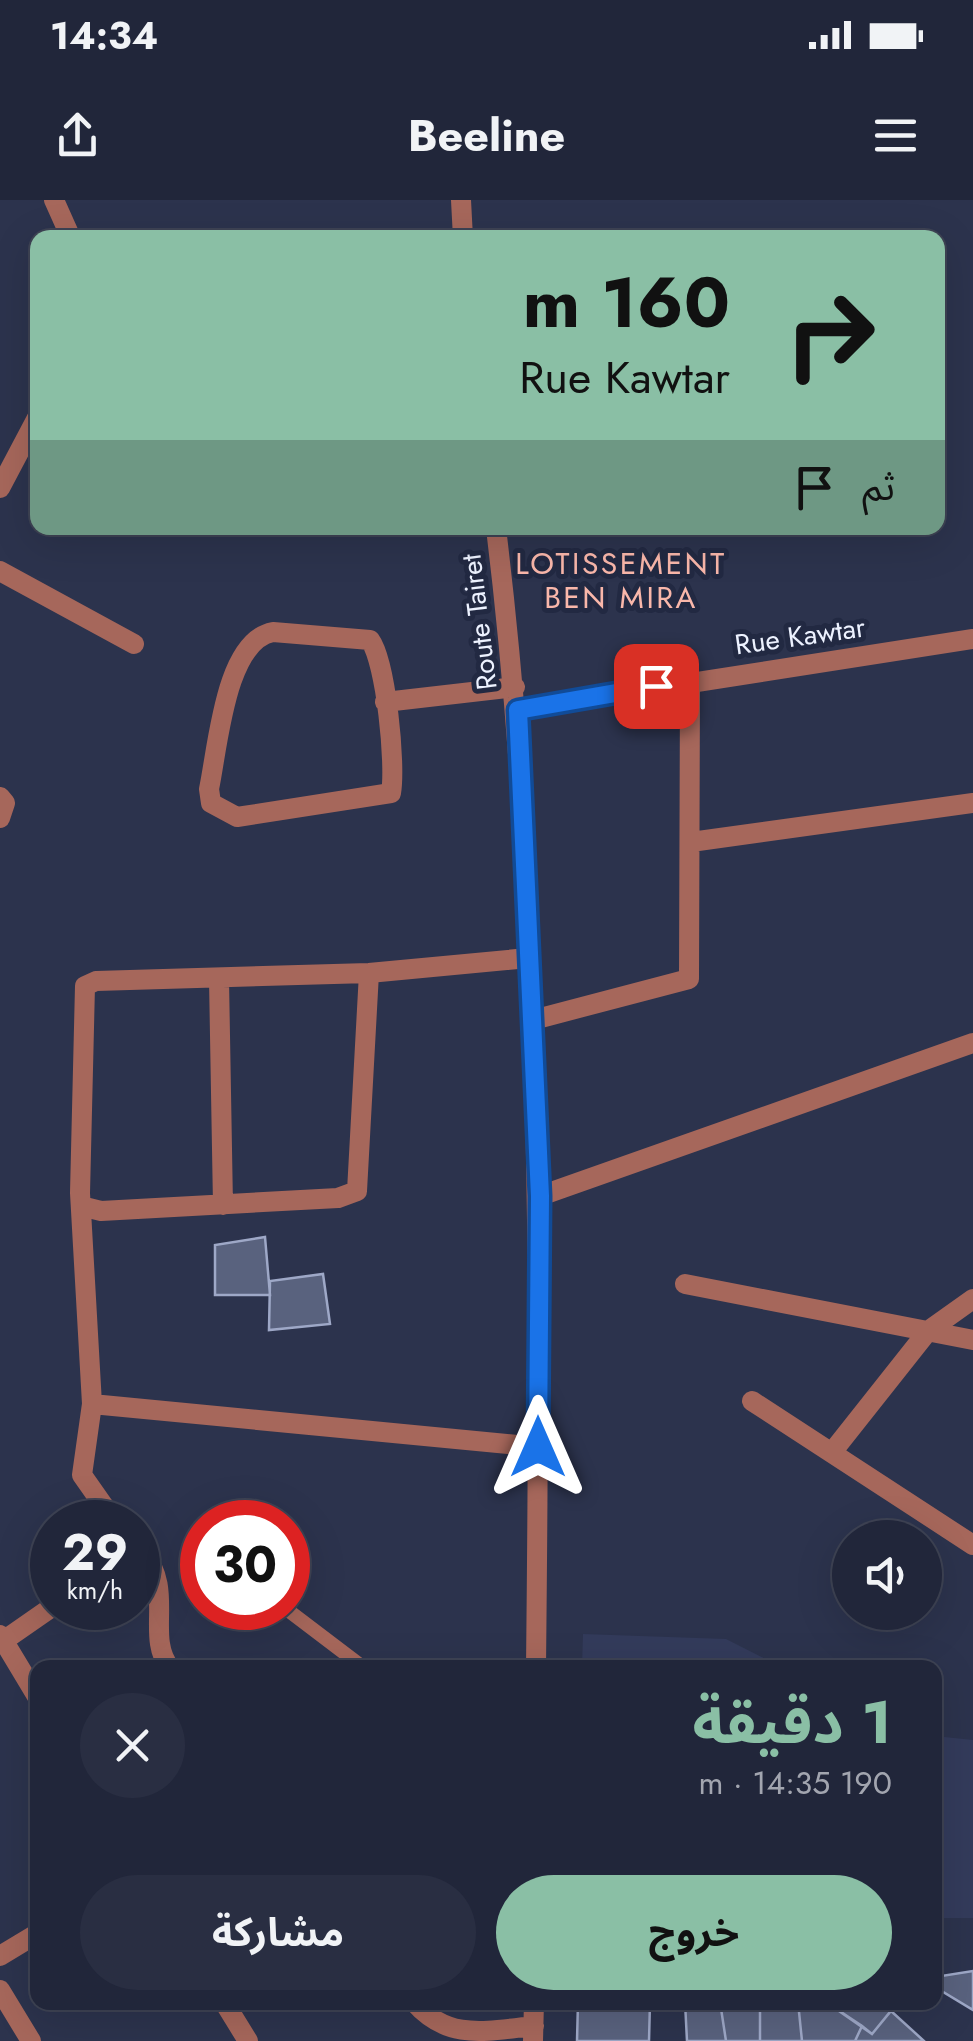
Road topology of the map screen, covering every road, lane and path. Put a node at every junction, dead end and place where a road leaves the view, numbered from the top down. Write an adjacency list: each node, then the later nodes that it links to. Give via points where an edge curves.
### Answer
1 (54, 200): 3 (street)
2 (461, 200): 4 (street)
3 (67, 230)
4 (463, 230)
5 (30, 431): 6 (street)
6 (0, 488)
7 (497, 535): 12 (street, Route Tairet)
8 (0, 571): 10 (street)
9 (973, 639): 11 (street, Rue Kawtar)
10 (134, 644)
11 (690, 680): 14 (street, Rue Kawtar); 18 (street)
12 (515, 687): 13 (street); 14 (street, Route Tairet)
13 (384, 702): 13 (street, via 370,640 261,634 235,669 211,803 236,817 391,793)
14 (518, 710): 19 (street, Route Tairet)
15 (0, 796): 17 (street)
16 (973, 803): 18 (street)
17 (0, 818)
18 (691, 842): 22 (street, via 689,979)
19 (528, 958): 20 (street); 22 (street, Route Tairet)
20 (368, 973): 21 (street); 25 (street, via 357,1191)
21 (219, 979): 25 (street); 26 (street, via 85,986)
22 (533, 1020): 24 (street, Route Tairet)
23 (973, 1043): 24 (street)
24 (540, 1196): 33 (street, Route Tairet)
25 (223, 1205): 26 (street)
26 (84, 1207): 32 (street)
27 (685, 1284): 29 (street)
28 (973, 1300): 29 (street)
29 (928, 1331): 30 (street); 34 (street)
30 (973, 1340)
31 (752, 1400): 34 (street)
32 (92, 1404): 33 (street); 35 (street, via 82,1475)
33 (538, 1447): 43 (street, Route Tairet)
34 (833, 1450): 36 (street)
35 (100, 1500)
36 (973, 1545)
37 (160, 1587): 41 (street, via 160,1644)
38 (30, 1621): 40 (street)
39 (310, 1627): 42 (lane)
40 (2, 1638): 44 (street)
41 (167, 1660)
42 (353, 1660)
43 (536, 1660)
44 (30, 1685)
45 (30, 1938): 46 (street)
46 (0, 1956)
47 (0, 1990): 51 (street)
48 (229, 2010): 52 (street)
49 (420, 2010): 50 (street, via 430,2022 458,2033)
50 (534, 2033)
51 (31, 2041)
52 (248, 2041)

